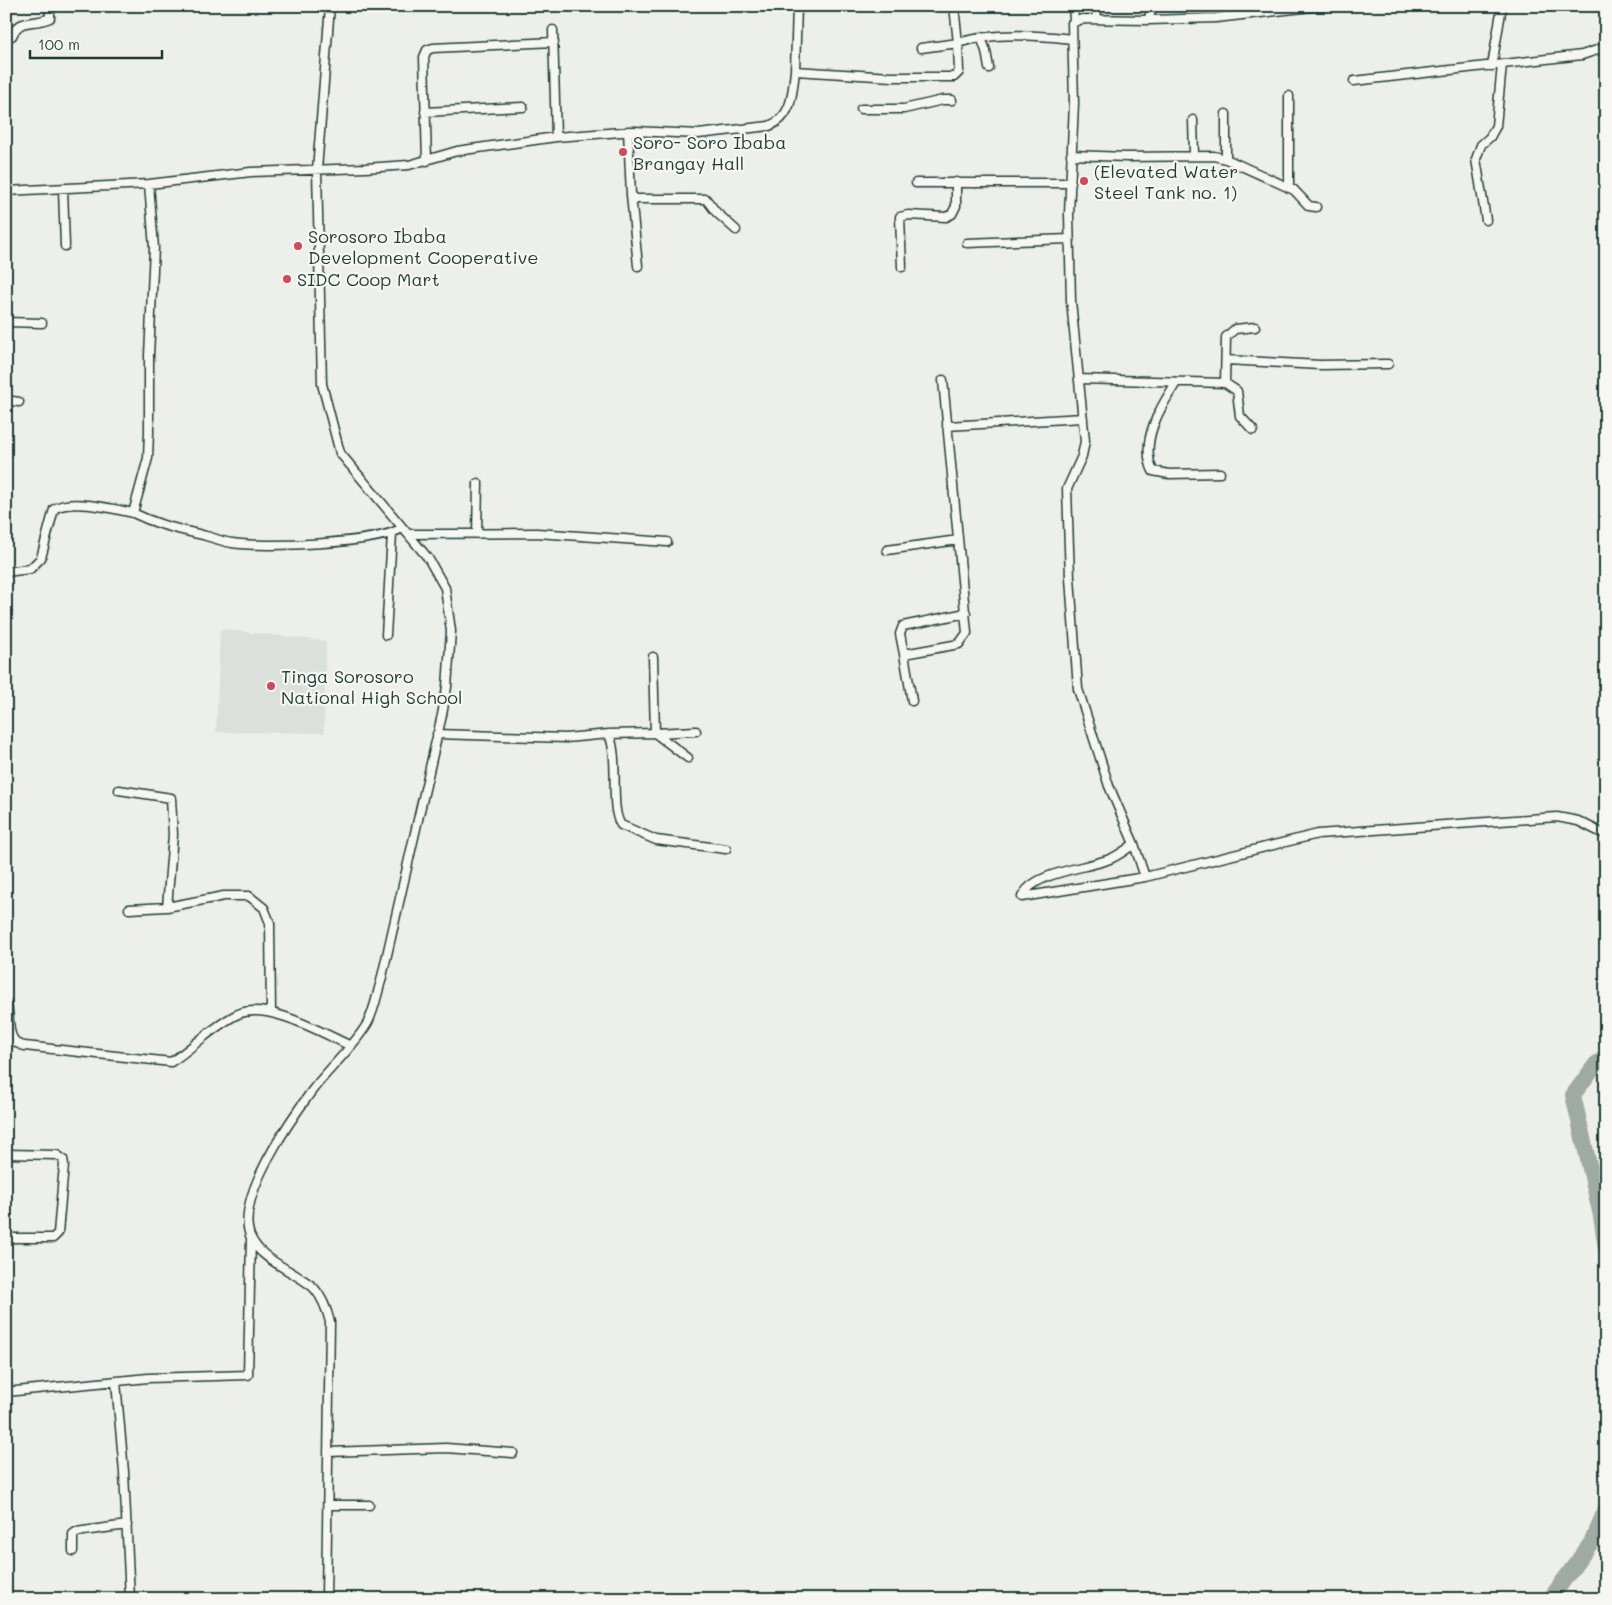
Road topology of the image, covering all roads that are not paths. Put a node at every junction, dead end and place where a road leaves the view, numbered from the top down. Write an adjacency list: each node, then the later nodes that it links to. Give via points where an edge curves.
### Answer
1 (50, 6): 14 (street, via 50,18 21,24 12,36)
2 (330, 6): 39 (street)
3 (797, 6): 24 (street)
4 (954, 6): 18 (street)
5 (1073, 6): 12 (street)
6 (1096, 6): 10 (street)
7 (1151, 6): 11 (street)
8 (1321, 6): 11 (street, via 1216,18)
9 (1502, 6): 22 (street)
10 (1097, 19): 11 (street); 12 (street)
11 (1149, 20)
12 (1074, 21): 16 (street)
13 (553, 30): 17 (street)
14 (6, 37)
15 (980, 38): 16 (street); 18 (street); 23 (street)
16 (1072, 39): 35 (street)
17 (554, 42): 30 (street, via 427,50 424,58); 34 (street)
18 (958, 43): 19 (street); 24 (street, via 958,75 954,77)
19 (921, 48)
20 (1606, 48): 21 (street, via 1582,55)
21 (1502, 65): 22 (street); 49 (street, via 1496,126 1481,145 1476,159)
22 (1492, 66): 25 (street)
23 (989, 68)
24 (795, 71): 33 (street, via 786,115 769,126 698,134)
25 (1354, 81)
26 (1289, 96): 44 (street)
27 (952, 100): 29 (street, via 904,109)
28 (523, 106): 30 (street)
29 (860, 109)
30 (425, 112): 38 (street)
31 (1226, 114): 37 (street)
32 (1193, 120): 36 (street)
33 (628, 131): 34 (street); 47 (street)
34 (556, 137): 38 (street, via 457,151)
35 (1072, 155): 36 (street, via 1127,158); 42 (street)
36 (1194, 155): 37 (street)
37 (1226, 159): 44 (street)
38 (427, 161): 39 (street)
39 (317, 170): 43 (street, via 234,174); 73 (street, via 322,384 340,453)
40 (956, 182): 41 (street); 42 (street); 55 (street, via 956,206 952,214 946,217 900,217)
41 (916, 183)
42 (1071, 183): 51 (street)
43 (149, 184): 45 (street); 72 (street, via 154,248 149,441)
44 (1289, 188): 48 (street, via 1309,206)
45 (62, 189): 46 (street); 53 (street)
46 (6, 191)
47 (631, 195): 50 (street, via 636,199 706,199); 54 (street)
48 (1316, 207)
49 (1486, 220)
50 (736, 230)
51 (1069, 239): 52 (street); 61 (street)
52 (967, 242)
53 (65, 246)
54 (638, 266)
55 (902, 267)
56 (6, 322): 57 (street)
57 (42, 323)
58 (1255, 327): 59 (street, via 1228,332)
59 (1226, 360): 60 (street, via 1320,365); 64 (street)
60 (1388, 364)
61 (1079, 379): 63 (street); 67 (street)
62 (943, 380): 68 (street)
63 (1176, 383): 64 (street); 70 (street, via 1159,408 1156,419 1149,458 1153,471 1169,474)
64 (1225, 383): 69 (street, via 1237,391 1240,416)
65 (6, 400): 66 (street)
66 (19, 402)
67 (1083, 418): 68 (street); 93 (street, via 1085,441 1082,456 1067,489 1078,689 1109,786)
68 (947, 426): 77 (street)
69 (1253, 430)
70 (1220, 473)
71 (478, 483): 76 (street)
72 (134, 513): 74 (street, via 157,525 231,543 316,542); 80 (street, via 60,505 54,509 40,558 30,569)
73 (402, 528): 74 (street); 75 (street)
74 (392, 534): 82 (street)
75 (409, 534): 76 (street); 88 (street, via 445,588 451,631 447,687)
76 (477, 534): 78 (street, via 537,533)
77 (958, 540): 79 (street); 81 (street)
78 (667, 542)
79 (887, 550)
80 (6, 572)
81 (966, 612): 83 (street, via 967,632 959,644); 83 (street, via 903,626 900,634)
82 (386, 635)
83 (904, 654): 85 (street)
84 (653, 657): 87 (street)
85 (912, 701)
86 (696, 732): 87 (street)
87 (655, 733): 89 (street); 90 (street)
88 (437, 734): 89 (street, via 566,738); 100 (street, via 381,981 368,1024)
89 (609, 734): 94 (street, via 615,751 617,814 621,825 656,840)
90 (688, 758)
91 (119, 790): 96 (street, via 171,798 173,835)
92 (1606, 835): 95 (street, via 1578,821 1557,817 1347,831 1302,838)
93 (1134, 844): 95 (street); 95 (street, via 1114,857 1039,880 1029,886 1022,897)
94 (726, 849)
95 (1145, 877)
96 (167, 907): 97 (street); 99 (street, via 224,896 249,896 264,908 270,923)
97 (129, 909)
98 (6, 1002): 99 (street, via 12,1038 18,1045 165,1062 172,1062 238,1014)
99 (271, 1012): 100 (street)
100 (351, 1046): 103 (street, via 311,1092 264,1166 248,1214)
101 (6, 1154): 102 (street, via 57,1155 63,1159 64,1165 58,1233 54,1238)
102 (6, 1238)
103 (251, 1238): 104 (street, via 248,1375); 106 (street, via 261,1251 314,1289 326,1306 330,1322)
104 (116, 1382): 105 (street); 110 (street)
105 (6, 1392)
106 (328, 1452): 107 (street, via 446,1448); 108 (street)
107 (513, 1453)
108 (328, 1505): 109 (street); 113 (street)
109 (370, 1505)
110 (127, 1526): 111 (street, via 76,1532); 112 (street)
111 (73, 1551)
112 (130, 1599)
113 (326, 1599)

